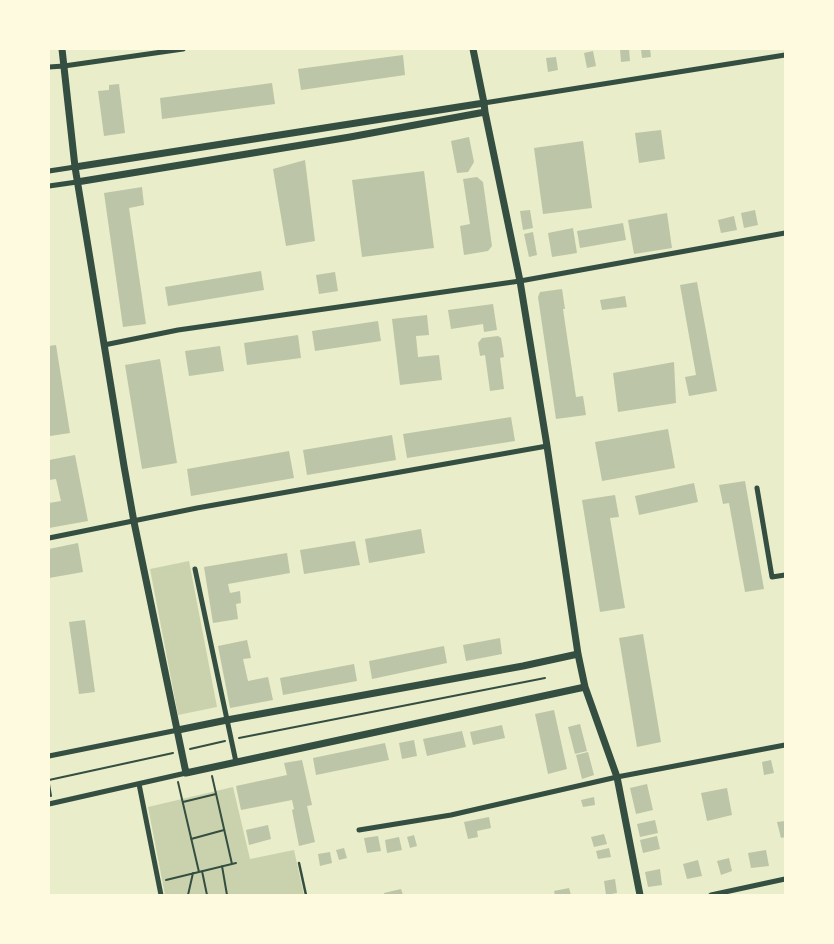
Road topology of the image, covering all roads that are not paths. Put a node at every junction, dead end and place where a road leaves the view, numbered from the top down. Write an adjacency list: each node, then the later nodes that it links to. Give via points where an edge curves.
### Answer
1 (62, 49): 6 (street)
2 (183, 49): 6 (street)
3 (473, 49): 7 (street)
4 (785, 55): 7 (street)
5 (49, 66): 6 (street)
6 (64, 66): 9 (street)
7 (484, 103): 8 (street); 9 (street)
8 (484, 112): 11 (street); 14 (street)
9 (75, 167): 10 (street); 11 (street)
10 (49, 171)
11 (77, 182): 12 (street); 15 (street)
12 (49, 186)
13 (785, 233): 14 (street)
14 (520, 280): 15 (street, via 178,330); 16 (street)
15 (104, 345): 18 (street)
16 (546, 446): 18 (street); 22 (street)
17 (757, 488): 21 (street, via 772,577)
18 (134, 522): 19 (street); 25 (street)
19 (49, 538)
20 (195, 569): 24 (street)
21 (785, 575)
22 (578, 654): 23 (street); 24 (street)
23 (585, 687): 28 (street); 30 (street)
24 (227, 720): 25 (street); 28 (street)
25 (178, 730): 27 (street); 29 (street)
26 (785, 745): 30 (street)
27 (49, 756)
28 (236, 762): 29 (street)
29 (186, 773): 31 (street)
30 (617, 777): 33 (street, via 450,815); 38 (street)
31 (139, 784): 32 (street); 36 (street)
32 (51, 804)
33 (359, 830)
34 (299, 863): 37 (lane)
35 (785, 879): 39 (street)
36 (161, 895)
37 (306, 895)
38 (640, 895)
39 (711, 895)

